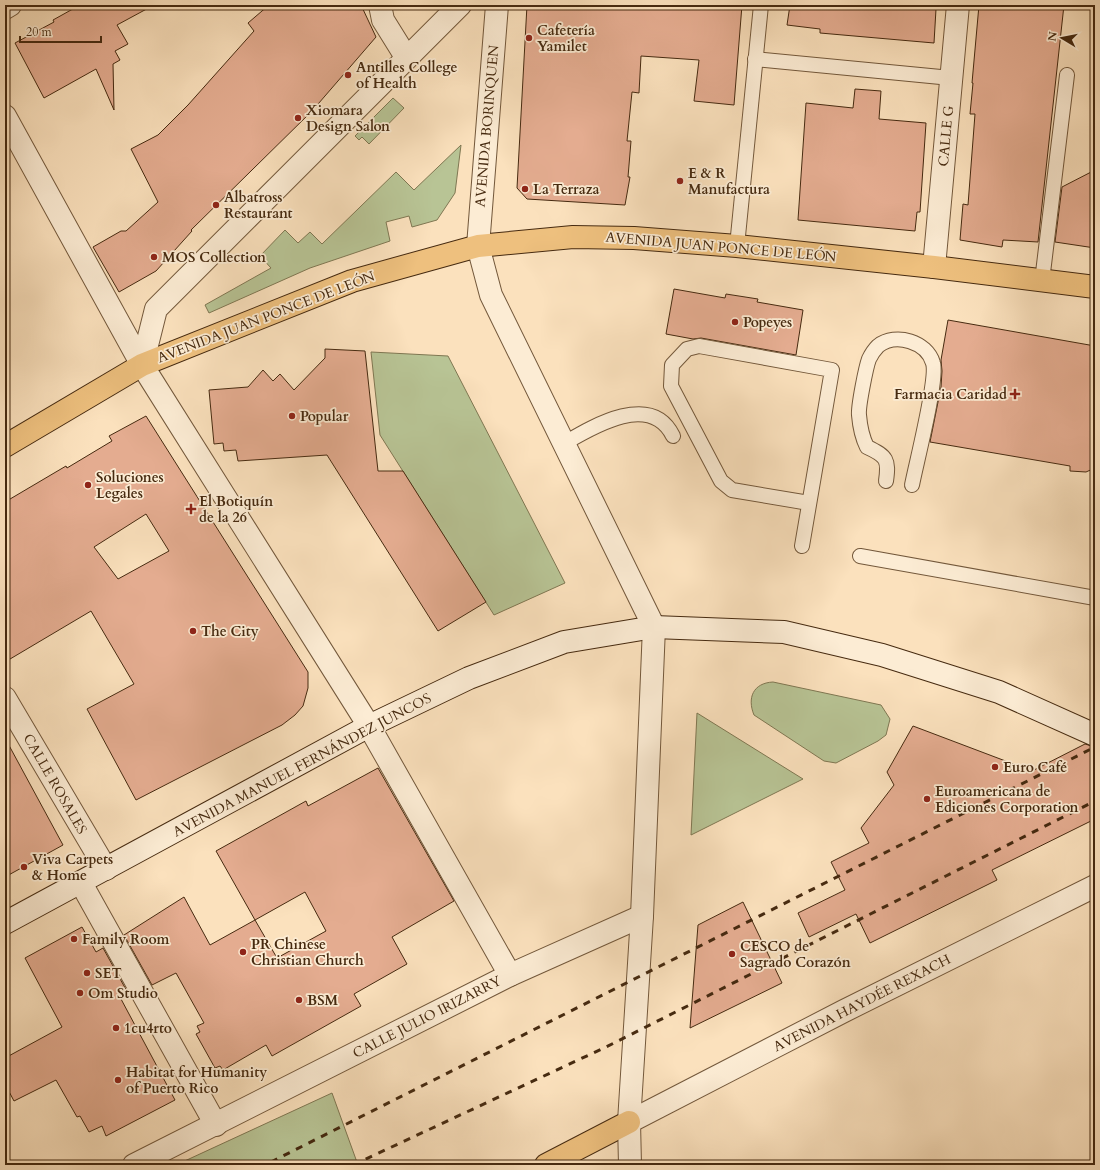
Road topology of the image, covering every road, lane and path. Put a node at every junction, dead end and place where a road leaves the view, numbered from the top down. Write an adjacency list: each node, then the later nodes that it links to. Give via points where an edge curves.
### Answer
1 (10, 5): 7 (street)
2 (380, 5): 8 (street, via 383,20)
3 (460, 5): 8 (street)
4 (497, 5): 13 (street, AVENIDA BORINQUEN)
5 (761, 5): 9 (lane)
6 (958, 5): 11 (street, CALLE G)
7 (5, 8)
8 (406, 57): 18 (street, via 262,205 156,309)
9 (755, 59): 11 (lane); 14 (lane)
10 (1067, 75): 16 (lane)
11 (951, 78): 15 (street, CALLE G)
12 (5, 116): 18 (street)
13 (478, 246): 14 (main road, AVENIDA JUAN PONCE DE LEÓN, via 573,237 634,238); 18 (main road, AVENIDA JUAN PONCE DE LEÓN, via 352,281); 20 (street, AVENIDA BORINQUEN, via 491,295)
14 (736, 246): 15 (main road, AVENIDA JUAN PONCE DE LEÓN)
15 (934, 267): 16 (main road, AVENIDA JUAN PONCE DE LEÓN)
16 (1042, 281): 17 (main road, AVENIDA JUAN PONCE DE LEÓN)
17 (1095, 287)
18 (142, 366): 21 (main road, AVENIDA JUAN PONCE DE LEÓN); 30 (street)
19 (673, 436): 20 (lane, via 669,427 659,418 637,414 612,418)
20 (563, 444): 28 (street, AVENIDA BORINQUEN)
21 (5, 446)
22 (886, 481): 23 (lane, via 888,465 882,454 867,447 861,435 858,414 870,359 878,346 892,340 912,341 926,350 934,364 932,388)
23 (912, 485)
24 (809, 503): 24 (lane, via 832,370 699,346 687,349 672,365 671,386 721,481 732,490); 25 (lane)
25 (802, 546)
26 (860, 556): 27 (lane)
27 (1095, 598)
28 (654, 627): 30 (street, AVENIDA MANUEL FERNÁNDEZ JUNCOS, via 564,642 469,678); 31 (street, AVENIDA MANUEL FERNÁNDEZ JUNCOS, via 784,632 882,655 999,692); 35 (street)
29 (5, 698): 32 (street, CALLE ROSALES)
30 (369, 726): 32 (street, AVENIDA MANUEL FERNÁNDEZ JUNCOS); 37 (street)
31 (1095, 735)
32 (106, 869): 33 (street, AVENIDA MANUEL FERNÁNDEZ JUNCOS)
33 (81, 883): 36 (street, AVENIDA MANUEL FERNÁNDEZ JUNCOS); 39 (street)
34 (1095, 886): 38 (street, AVENIDA HAYDÉE REXACH)
35 (642, 916): 37 (street, CALLE JULIO IRIZARRY); 38 (street)
36 (5, 923)
37 (510, 975): 39 (street, CALLE JULIO IRIZARRY)
38 (629, 1122): 41 (main road); 42 (street)
39 (216, 1125): 40 (street, CALLE JULIO IRIZARRY)
40 (134, 1165)
41 (546, 1165)
42 (630, 1165)

